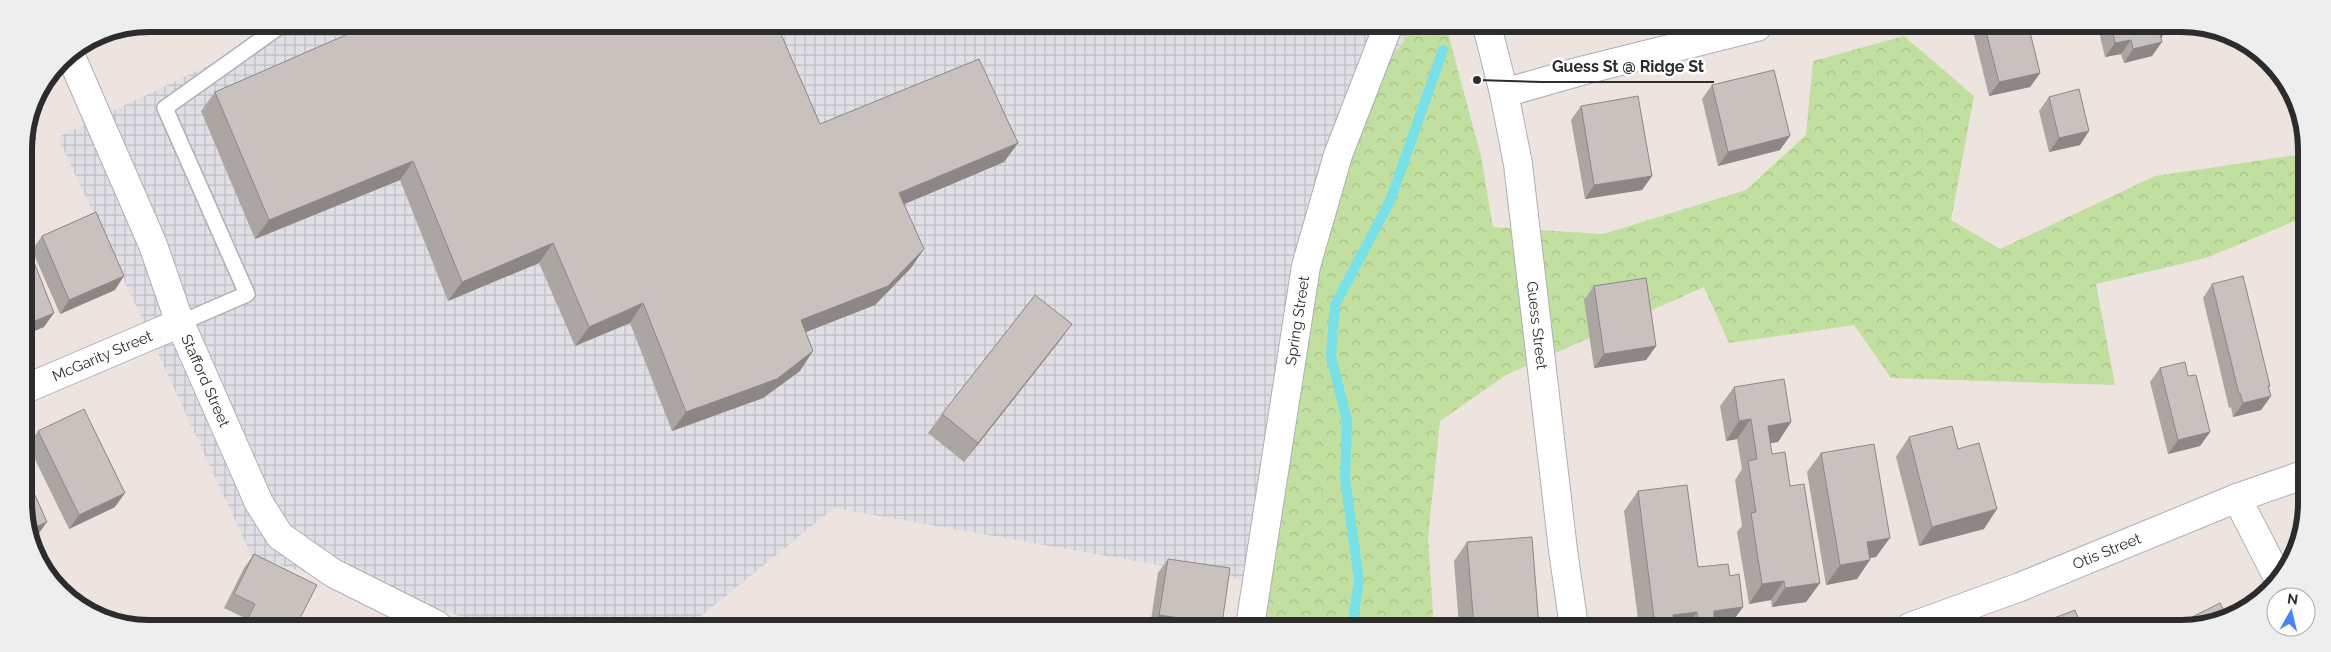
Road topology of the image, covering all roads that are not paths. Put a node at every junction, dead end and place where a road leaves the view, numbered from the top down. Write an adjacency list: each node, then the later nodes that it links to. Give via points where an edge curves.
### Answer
1 (272, 32): 7 (lane, via 165,108 247,294)
2 (1386, 32): 12 (street, Spring Street, via 1338,155 1306,266)
3 (1489, 32): 6 (street, Guess Street)
4 (1737, 32): 6 (street)
5 (73, 61): 7 (street, Stafford Street, via 153,245)
6 (1504, 93): 13 (street, Guess Street, via 1518,164)
7 (180, 323): 8 (street, McGarity Street); 15 (street, Stafford Street, via 259,503 280,536 333,573)
8 (32, 387)
9 (2298, 477): 10 (street, Otis Street)
10 (2237, 498): 11 (street); 14 (street, Otis Street)
11 (2276, 572)
12 (1251, 619)
13 (1573, 619)
14 (1933, 619)
15 (427, 620)

